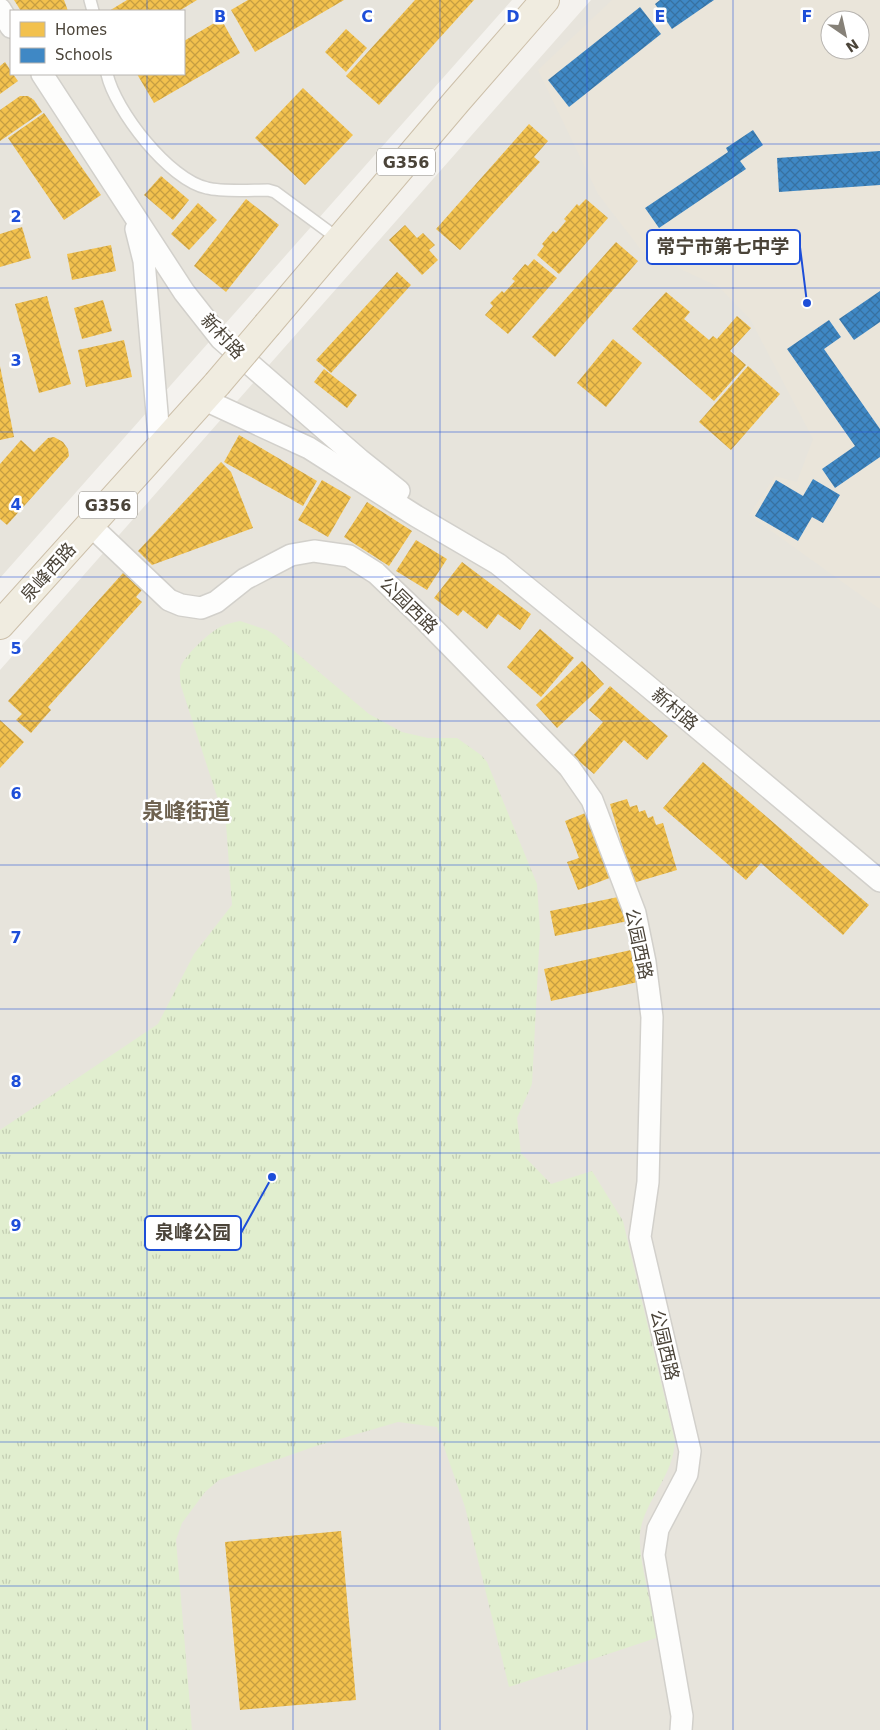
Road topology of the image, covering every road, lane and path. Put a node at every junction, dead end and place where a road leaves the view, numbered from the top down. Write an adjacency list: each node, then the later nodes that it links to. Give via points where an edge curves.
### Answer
1 (545, 0): 7 (highway, G356)
2 (0, 9): 3 (street)
3 (10, 25)
4 (43, 75): 6 (street, 新村路)
5 (107, 75): 7 (lane, via 110,86 136,131 175,171 207,188 275,192)
6 (130, 210): 9 (street, via 144,262); 11 (street, 新村路, via 184,292 221,339 360,460)
7 (340, 240): 8 (highway, G356, bridge)
8 (210, 392): 9 (highway, 泉峰西路 / G356); 11 (street, 新村路, via 309,448)
9 (160, 448): 10 (highway, 泉峰西路 / G356)
10 (90, 525): 12 (highway, 泉峰西路 / G356); 14 (street, 公园西路, via 169,600 201,608 216,602 245,579 292,555 314,551 349,556 376,573 422,617 569,767 592,800 635,912 652,1017 648,1182 640,1237 690,1451 687,1474 658,1529 654,1555)
11 (464, 544): 13 (street, 新村路, via 498,564)
12 (0, 625)
13 (880, 881)
14 (682, 1730)

